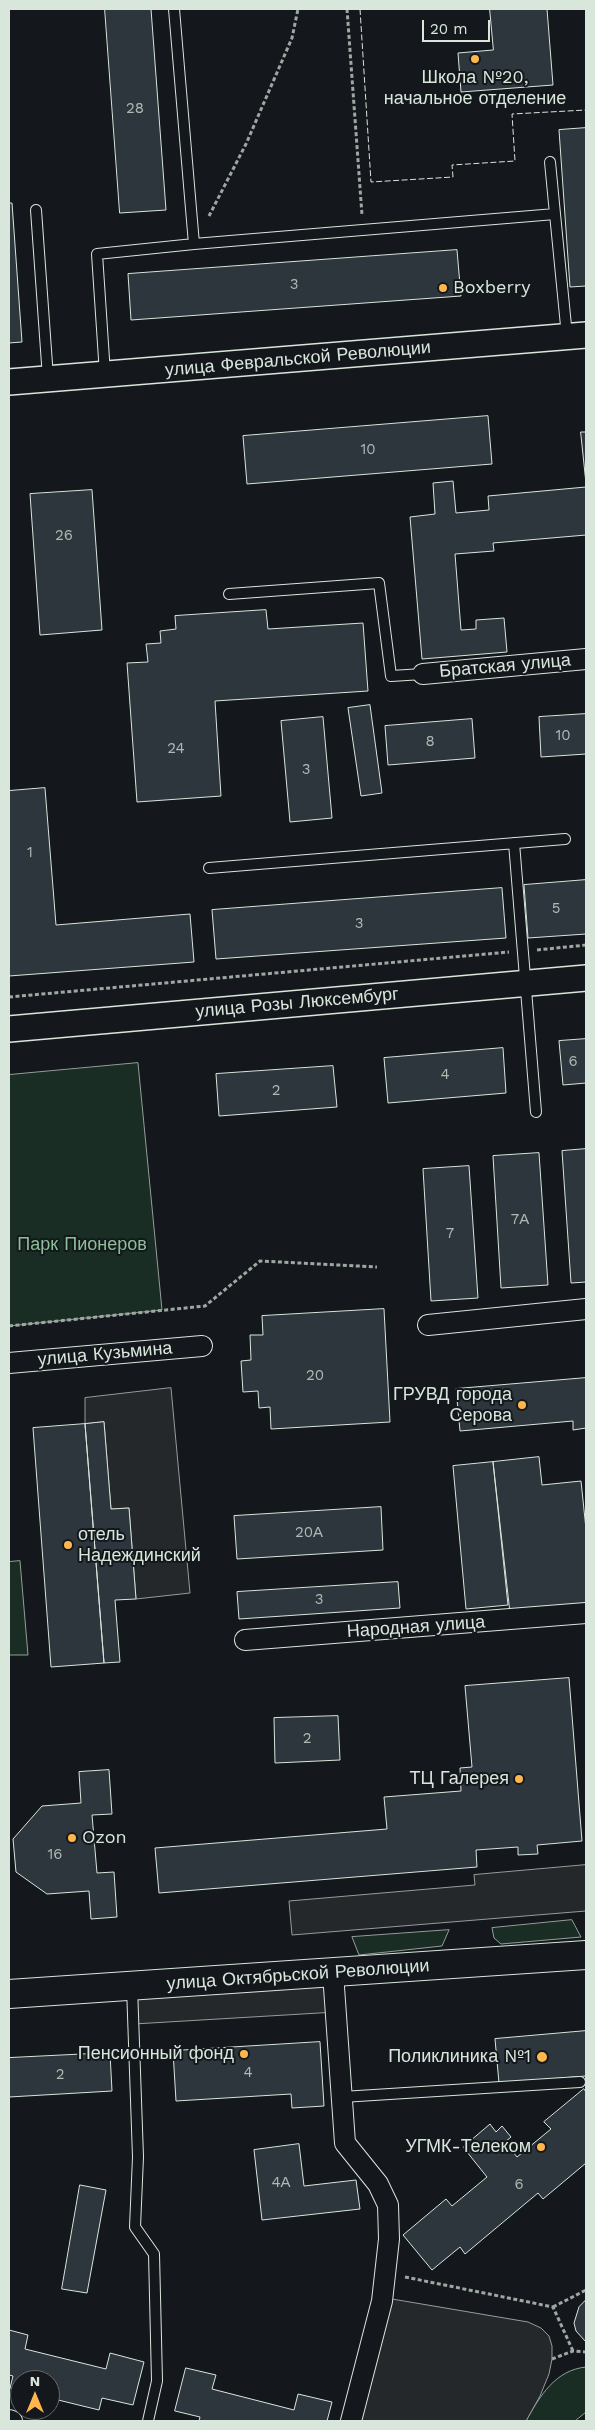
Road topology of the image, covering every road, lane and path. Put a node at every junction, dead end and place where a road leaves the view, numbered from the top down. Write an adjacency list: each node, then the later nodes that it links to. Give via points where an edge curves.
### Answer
1 (174, 9): 8 (lane)
2 (298, 9): 8 (path, via 292,38 246,144)
3 (347, 9): 7 (path)
4 (550, 162): 6 (lane)
5 (36, 210): 11 (lane)
6 (554, 214): 7 (lane); 9 (lane)
7 (363, 229): 8 (lane)
8 (194, 244): 10 (lane, via 97,254)
9 (577, 336): 10 (street, улица Февральской Революции)
10 (105, 374): 11 (street, улица Февральской Революции)
11 (48, 378): 12 (street, улица Февральской Революции)
12 (9, 382)
13 (229, 594): 15 (lane, via 379,583 391,676)
14 (586, 659): 15 (street, Братская улица)
15 (423, 674)
16 (565, 839): 17 (lane)
17 (514, 843): 18 (lane); 20 (lane)
18 (209, 868)
19 (586, 945): 20 (path)
20 (523, 951): 22 (lane); 23 (path)
21 (586, 978): 22 (street, улица Розы Люксембург)
22 (525, 983): 24 (street, улица Розы Люксембург); 25 (lane)
23 (9, 997)
24 (9, 1029)
25 (536, 1112)
26 (377, 1267): 29 (path, via 260,1261 205,1306)
27 (586, 1309): 28 (street)
28 (428, 1325)
29 (9, 1326)
30 (202, 1346): 31 (street, улица Кузьмина)
31 (9, 1362)
32 (586, 1613): 33 (street, Народная улица)
33 (245, 1640)
34 (586, 1954): 35 (main road, улица Октябрьской Революции)
35 (333, 1973): 36 (main road, улица Октябрьской Революции); 39 (street)
36 (132, 1986): 37 (main road, улица Октябрьской Революции); 46 (lane, via 138,2157 135,2227 154,2254 157,2381)
37 (9, 1992)
38 (580, 2082): 39 (lane)
39 (342, 2098): 40 (street, via 345,2143 378,2184 388,2205)
40 (385, 2273): 42 (path); 47 (street, via 382,2301)
41 (586, 2290): 42 (path)
42 (553, 2307): 43 (path)
43 (573, 2351): 44 (path); 45 (path)
44 (586, 2352)
45 (552, 2359)
46 (148, 2421)
47 (351, 2421)

